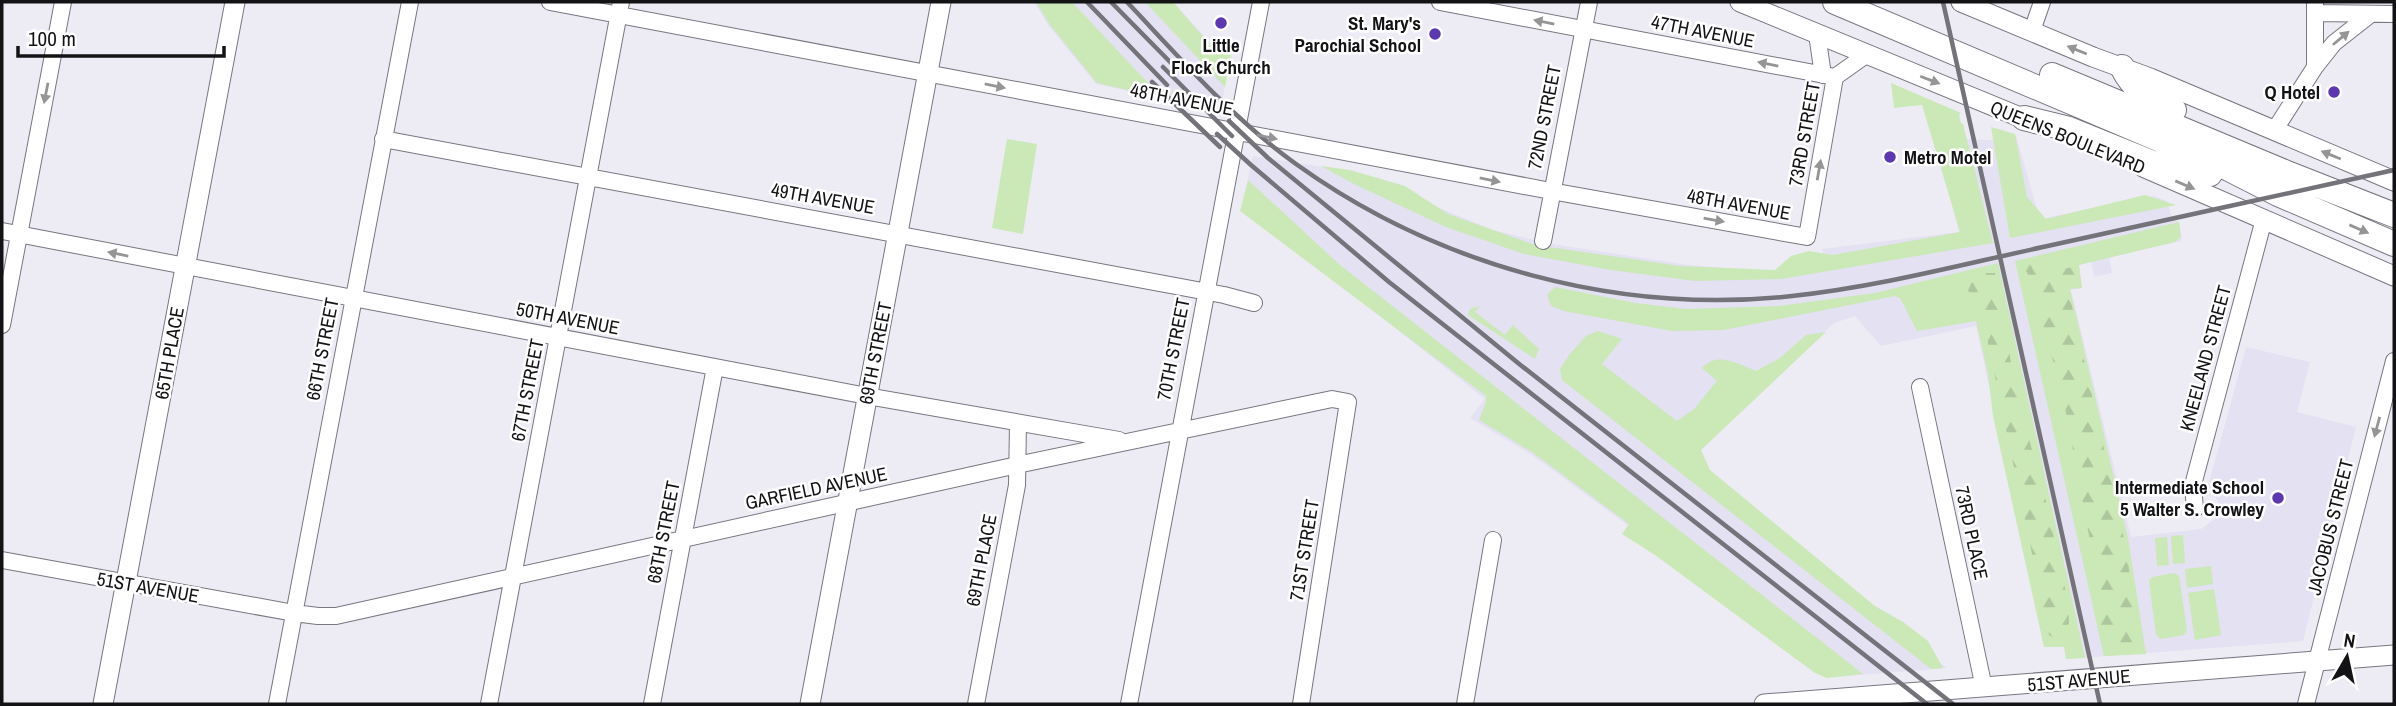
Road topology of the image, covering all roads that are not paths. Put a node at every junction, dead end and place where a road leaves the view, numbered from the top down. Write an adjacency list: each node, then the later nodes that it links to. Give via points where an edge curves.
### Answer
1 (63, 2): 39 (street, one-way to 39)
2 (235, 2): 43 (street, 65TH PLACE)
3 (410, 2): 29 (street, 66TH STREET)
4 (550, 2): 15 (street, 48TH AVENUE)
5 (941, 2): 24 (street, 69TH STREET)
6 (1261, 2): 27 (street, 70TH STREET)
7 (1440, 2): 18 (street, 47TH AVENUE, one-way to 7)
8 (1588, 2): 18 (street, 72ND STREET)
9 (1741, 2): 20 (street, QUEENS BOULEVARD)
10 (1835, 2): 33 (main road, QUEENS BOULEVARD)
11 (1879, 2): 34 (main road)
12 (1962, 2): 19 (street)
13 (2042, 2): 19 (street)
14 (2315, 7): 16 (street); 23 (street)
15 (620, 8): 24 (street, 48TH AVENUE); 30 (street, 67TH STREET)
16 (2371, 14): 17 (street); 23 (street, one-way to 16, via 2334,43)
17 (2394, 14)
18 (1583, 29): 25 (street, 47TH AVENUE, one-way to 18); 32 (street, 72ND STREET)
19 (2032, 31): 22 (street, one-way to 19)
20 (1816, 34): 21 (street, QUEENS BOULEVARD); 25 (street, 73RD STREET)
21 (1866, 54): 25 (street, 73RD STREET); 26 (street, QUEENS BOULEVARD, one-way to 26)
22 (2122, 67): 28 (street); 34 (main road, via 2133,86 2145,95)
23 (2315, 67): 28 (street)
24 (928, 73): 27 (street, 48TH AVENUE, one-way to 27); 38 (street, 69TH STREET)
25 (1829, 76): 40 (street, 73RD STREET, one-way to 25)
26 (2024, 118): 33 (main road, via 2069,129 2153,163 2189,167); 36 (street, QUEENS BOULEVARD, one-way to 36)
27 (1237, 131): 32 (street, 48TH AVENUE, one-way to 32); 45 (street, 70TH STREET)
28 (2274, 131): 31 (street, one-way to 28)
29 (383, 139): 30 (street, 49TH AVENUE); 46 (street, 66TH STREET)
30 (589, 177): 38 (street, 49TH AVENUE); 49 (street, 67TH STREET)
31 (2394, 181)
32 (1551, 191): 40 (street, 48TH AVENUE, one-way to 40); 41 (street, 72ND STREET)
33 (2278, 194): 42 (main road, QUEENS BOULEVARD, one-way to 42)
34 (2344, 194): 35 (main road)
35 (2394, 215)
36 (2264, 219): 44 (street, QUEENS BOULEVARD); 60 (street, KNEELAND STREET, via 2193,485)
37 (2, 231): 39 (street, 50TH AVENUE)
38 (898, 233): 45 (street, 49TH AVENUE); 53 (street, 69TH STREET)
39 (19, 234): 43 (street, 50TH AVENUE, one-way to 39); 48 (street)
40 (1807, 237)
41 (1542, 241)
42 (2394, 244)
43 (185, 267): 46 (street, 50TH AVENUE); 65 (street, 65TH PLACE)
44 (2394, 276)
45 (1206, 292): 47 (street, 49TH AVENUE); 56 (street, 70TH STREET)
46 (353, 298): 49 (street, 50TH AVENUE); 66 (street, 66TH STREET)
47 (1254, 303)
48 (2, 325)
49 (558, 338): 51 (street, 50TH AVENUE); 64 (street, 67TH STREET)
50 (2394, 360): 68 (street, JACOBUS STREET, one-way to 68)
51 (715, 367): 53 (street, 50TH AVENUE); 61 (street, 68TH STREET)
52 (1920, 387): 69 (street, 73RD PLACE)
53 (867, 396): 55 (street, 50TH AVENUE); 59 (street, 69TH STREET)
54 (1348, 402): 56 (street, GARFIELD AVENUE, via 1332,399); 77 (street, 71ST STREET)
55 (1018, 423): 57 (street, 50TH AVENUE); 58 (street, 69TH PLACE)
56 (1179, 430): 57 (street, GARFIELD AVENUE); 76 (street, 70TH STREET)
57 (1128, 442): 58 (street, GARFIELD AVENUE)
58 (1017, 465): 59 (street, GARFIELD AVENUE); 75 (street, 69TH PLACE)
59 (847, 503): 61 (street, GARFIELD AVENUE); 74 (street, 69TH STREET)
60 (2195, 509)
61 (683, 539): 64 (street, GARFIELD AVENUE); 73 (street, 68TH STREET)
62 (1493, 540): 78 (street)
63 (2, 560): 65 (street, 51ST AVENUE)
64 (513, 578): 66 (street, GARFIELD AVENUE, via 337,615); 72 (street, 67TH STREET)
65 (126, 583): 66 (street, 51ST AVENUE); 70 (street, 65TH PLACE)
66 (294, 613): 71 (street, 66TH STREET)
67 (2394, 655): 68 (street, 51ST AVENUE)
68 (2317, 661): 69 (street, 51ST AVENUE); 80 (street, JACOBUS STREET)
69 (1984, 688): 79 (street, 51ST AVENUE)
70 (103, 704)
71 (277, 704)
72 (489, 704)
73 (652, 704)
74 (810, 704)
75 (976, 704)
76 (1129, 704)
77 (1301, 704)
78 (1465, 704)
79 (1764, 704)
80 (2306, 704)

